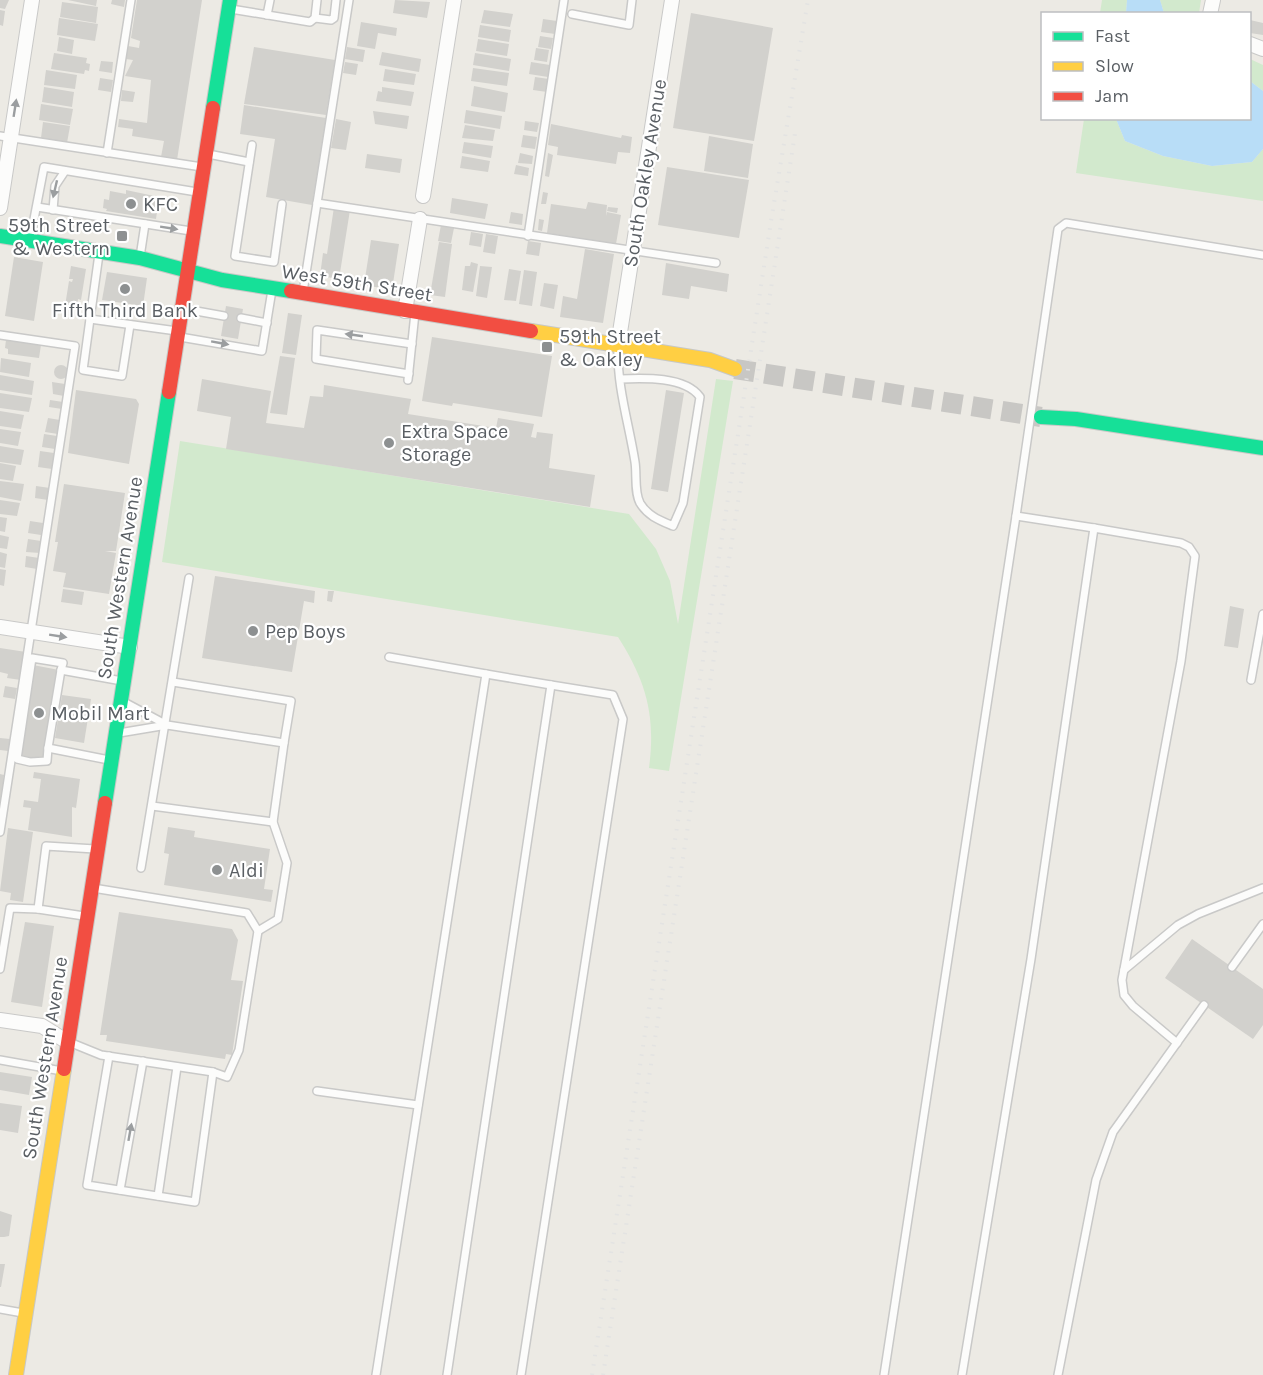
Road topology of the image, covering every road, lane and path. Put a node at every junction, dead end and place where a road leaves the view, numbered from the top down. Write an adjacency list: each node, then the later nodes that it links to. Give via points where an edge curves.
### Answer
1 (33, 0): 15 (street, one-way to 1)
2 (131, 0): 17 (lane)
3 (270, 0): 12 (lane)
4 (317, 0): 14 (lane)
5 (336, 0): 14 (lane, via 333,18)
6 (349, 0): 23 (lane)
7 (454, 0): 22 (street)
8 (564, 0): 32 (lane)
9 (632, 0): 13 (lane, via 628,24)
10 (672, 0): 34 (street, South Oakley Avenue)
11 (229, 4): 12 (lane); 18 (main road, South Western Avenue)
12 (267, 15): 14 (lane, via 310,22)
13 (572, 15)
14 (315, 18)
15 (5, 137): 17 (lane); 26 (street)
16 (252, 145): 19 (lane)
17 (107, 153): 18 (lane)
18 (205, 161): 19 (lane); 21 (main road, South Western Avenue)
19 (249, 162): 24 (lane, via 235,256 273,262)
20 (65, 171): 21 (lane); 25 (lane, via 44,167); 27 (lane, one-way to 27, via 54,186)
21 (200, 192): 30 (main road, South Western Avenue)
22 (423, 196)
23 (317, 203): 28 (lane); 41 (lane)
24 (282, 204)
25 (37, 207): 27 (lane); 33 (lane)
26 (0, 208)
27 (53, 210): 29 (lane)
28 (420, 219): 32 (lane); 43 (street)
29 (145, 224): 30 (lane, one-way to 30); 37 (lane)
30 (193, 232): 39 (main road, South Western Avenue)
31 (0, 236): 33 (main road, West 59th Street)
32 (528, 236): 34 (lane)
33 (30, 241): 35 (main road, West 59th Street)
34 (633, 251): 38 (lane); 52 (street, South Oakley Avenue)
35 (99, 252): 37 (main road, West 59th Street); 46 (lane)
36 (1263, 255): 57 (lane, via 1061,225)
37 (140, 258): 39 (main road, West 59th Street)
38 (716, 263)
39 (187, 270): 40 (main road, West 59th Street); 42 (main road, South Western Avenue)
40 (273, 289): 41 (main road, West 59th Street); 47 (lane)
41 (303, 294): 43 (main road, West 59th Street)
42 (182, 308): 44 (lane); 49 (main road, South Western Avenue)
43 (410, 312): 51 (lane); 52 (main road, West 59th Street)
44 (224, 316)
45 (241, 318): 47 (lane)
46 (90, 320): 48 (lane); 48 (lane, via 83,370 122,376)
47 (267, 323): 49 (lane, one-way to 47, via 262,351)
48 (130, 325): 49 (lane)
49 (178, 334): 63 (main road, South Western Avenue)
50 (0, 335): 62 (lane, via 75,346)
51 (412, 344): 51 (lane, one-way to 51, via 317,330 316,359 409,377)
52 (618, 345): 53 (main road, West 59th Street, via 710,360 722,366); 54 (lane)
53 (735, 364)
54 (620, 379): 54 (lane, via 639,501 654,518 673,526 683,503 699,397 694,389 675,383)
55 (1041, 413): 56 (main road)
56 (1263, 448)
57 (1016, 516): 58 (lane); 111 (lane)
58 (1094, 528): 90 (lane, via 1180,543 1195,556 1181,661); 112 (lane, via 1031,959)
59 (189, 578): 69 (lane)
60 (1263, 614): 67 (lane)
61 (0, 627): 62 (street)
62 (31, 632): 63 (street, one-way to 63); 79 (lane)
63 (130, 647): 68 (main road, South Western Avenue)
64 (389, 657): 66 (lane)
65 (61, 670): 68 (lane); 75 (lane); 75 (lane, via 63,663 32,658 17,759 46,761)
66 (486, 674): 70 (lane); 102 (lane)
67 (1251, 680)
68 (124, 682): 71 (main road, South Western Avenue)
69 (173, 682): 72 (lane); 74 (lane, via 291,700)
70 (551, 684): 109 (lane); 110 (lane, via 612,695 623,719)
71 (121, 700): 72 (lane); 73 (main road, South Western Avenue)
72 (167, 725): 73 (lane); 74 (lane); 77 (lane)
73 (116, 734): 76 (main road, South Western Avenue)
74 (284, 743): 78 (lane)
75 (48, 748): 76 (lane)
76 (111, 760): 80 (main road, South Western Avenue)
77 (152, 806): 78 (lane); 81 (lane)
78 (273, 822): 87 (lane, via 287,863 278,919)
79 (0, 832)
80 (97, 849): 82 (main road, South Western Avenue); 84 (lane, via 46,846)
81 (141, 868)
82 (91, 887): 85 (main road, South Western Avenue); 87 (lane, via 247,912)
83 (1263, 888): 90 (lane, via 1178,925)
84 (38, 909): 85 (lane); 89 (lane, via 10,908)
85 (87, 916): 93 (main road, South Western Avenue)
86 (1263, 924): 88 (lane)
87 (258, 931): 100 (lane, via 239,1050 226,1077)
88 (1232, 967)
89 (0, 969)
90 (1124, 970): 94 (lane, via 1124,995)
91 (1204, 1005): 94 (lane)
92 (0, 1020): 93 (street, via 42,1026)
93 (66, 1041): 95 (lane); 99 (main road, South Western Avenue)
94 (1177, 1043): 113 (lane, via 1113,1132 1096,1180)
95 (110, 1056): 97 (lane); 103 (lane, via 87,1185)
96 (0, 1060): 99 (lane)
97 (143, 1061): 98 (lane); 103 (lane, one-way to 97)
98 (177, 1067): 100 (lane); 104 (lane)
99 (62, 1071): 106 (main road, South Western Avenue)
100 (213, 1072): 104 (lane, via 195,1202)
101 (317, 1092): 102 (lane)
102 (418, 1105): 108 (lane)
103 (120, 1190): 104 (lane)
104 (158, 1196)
105 (0, 1309): 106 (lane)
106 (25, 1313): 107 (main road, South Western Avenue)
107 (16, 1375)
108 (376, 1375)
109 (447, 1375)
110 (521, 1375)
111 (884, 1375)
112 (963, 1375)
113 (1058, 1375)

